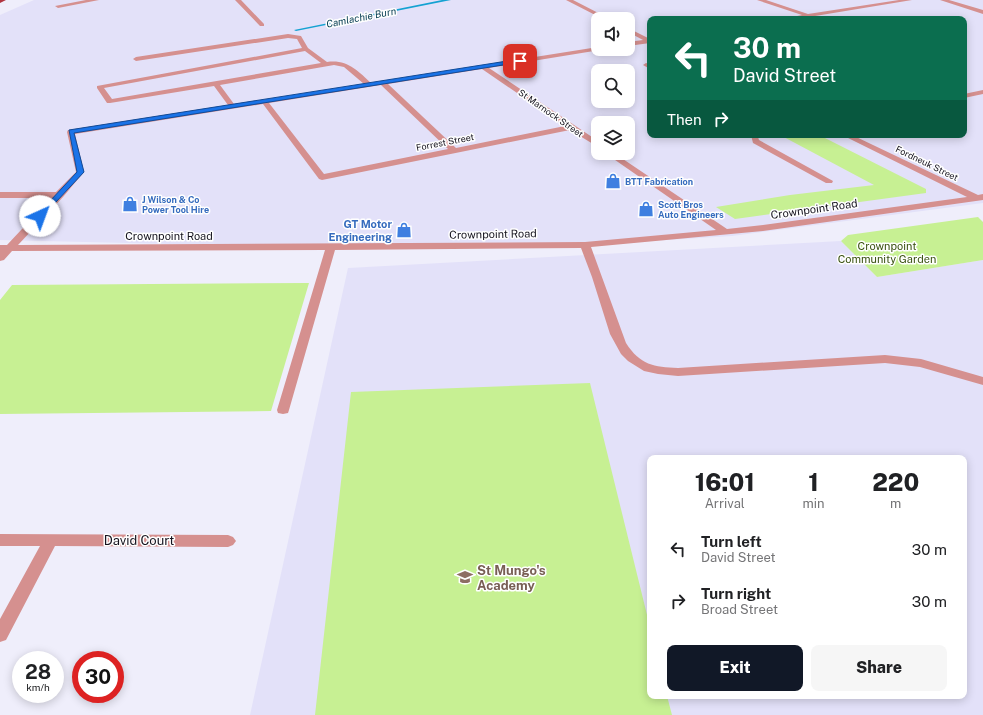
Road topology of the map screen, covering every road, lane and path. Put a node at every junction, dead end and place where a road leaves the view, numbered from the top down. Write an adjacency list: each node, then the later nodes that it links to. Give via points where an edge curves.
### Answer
1 (3, 0): 8 (main road)
2 (96, 0): 9 (street)
3 (238, 0): 13 (street)
4 (569, 0): 10 (street)
5 (760, 0): 12 (street)
6 (909, 0): 12 (street)
7 (943, 0): 11 (street)
8 (0, 2)
9 (58, 6)
10 (593, 12)
11 (983, 12)
12 (808, 16)
13 (262, 25)
14 (635, 34): 15 (street)
15 (647, 40)
16 (647, 41): 17 (street)
17 (635, 43)
18 (306, 49): 20 (street, via 299,37 288,36); 21 (street); 24 (street, via 99,87 110,101)
19 (591, 50): 22 (street)
20 (136, 59)
21 (327, 65): 24 (street); 25 (street, via 346,65)
22 (483, 67): 23 (street); 30 (street, St Marnock Street)
23 (382, 82): 25 (street); 34 (street)
24 (216, 84): 29 (street)
25 (370, 84): 28 (street)
26 (983, 92): 27 (street)
27 (967, 95)
28 (264, 101): 29 (street); 34 (street, Forrest Street, via 322,177)
29 (232, 106): 38 (street, via 71,132 80,172)
30 (571, 127): 33 (street, St Marnock Street); 34 (street, Forrest Street)
31 (755, 138): 36 (street, via 756,141)
32 (852, 138): 39 (street, Fordneuk Street)
33 (591, 140)
34 (454, 150)
35 (619, 160): 40 (street)
36 (829, 181)
37 (0, 195): 38 (street)
38 (60, 195): 43 (street)
39 (980, 198): 40 (street, Crownpoint Road)
40 (726, 232): 41 (street, Crownpoint Road)
41 (585, 245): 42 (street, Crownpoint Road); 45 (street, via 614,329 628,356 654,371 678,372 885,359 921,363)
42 (331, 247): 43 (street, Crownpoint Road); 46 (street)
43 (5, 248): 44 (street)
44 (0, 258)
45 (983, 381)
46 (283, 410)
47 (0, 540): 48 (street, David Court)
48 (51, 540): 49 (street, David Court); 50 (street)
49 (228, 541)
50 (0, 635)

